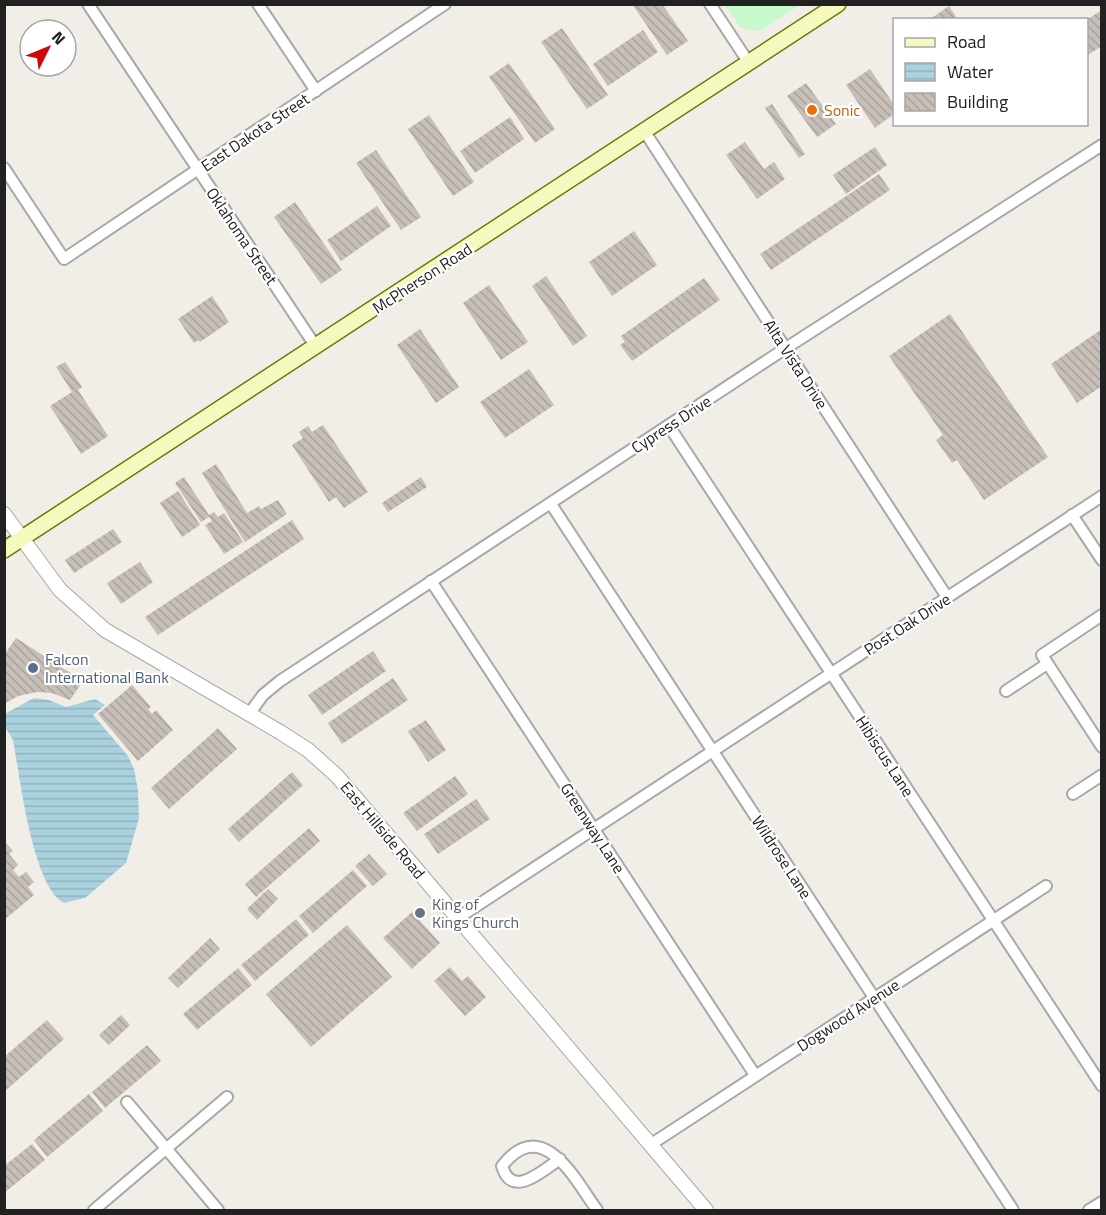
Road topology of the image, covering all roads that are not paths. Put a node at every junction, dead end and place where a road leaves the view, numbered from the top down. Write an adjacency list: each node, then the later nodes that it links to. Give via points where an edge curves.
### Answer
1 (88, 4): 12 (street, Oklahoma Street)
2 (258, 4): 8 (street)
3 (445, 4): 6 (street, East Dakota Street)
4 (710, 4): 7 (street)
5 (838, 4): 7 (main road, McPherson Road)
6 (431, 8): 8 (street, East Dakota Street)
7 (749, 63): 9 (main road, McPherson Road)
8 (315, 91): 12 (street, East Dakota Street)
9 (645, 132): 13 (main road, McPherson Road); 14 (street, Alta Vista Drive)
10 (1101, 145): 14 (street, Cypress Drive)
11 (4, 168): 12 (street, East Dakota Street, via 64,259)
12 (198, 170): 13 (street, Oklahoma Street)
13 (316, 347): 20 (main road, McPherson Road)
14 (786, 348): 15 (street, Cypress Drive); 24 (street, Alta Vista Drive)
15 (669, 426): 17 (street, Cypress Drive); 27 (street, Hibiscus Lane)
16 (1101, 496): 19 (street, Post Oak Drive)
17 (551, 504): 23 (street, Cypress Drive); 31 (street, Wildrose Lane)
18 (4, 514): 20 (street, East Hillside Road)
19 (1072, 515): 22 (street); 24 (street, Post Oak Drive)
20 (21, 539): 21 (main road, McPherson Road); 29 (street, East Hillside Road, via 60,590 105,630)
21 (4, 550)
22 (1101, 560)
23 (431, 581): 29 (street, Cypress Drive, via 280,681); 34 (street, Greenway Lane)
24 (947, 597): 27 (street, Post Oak Drive)
25 (1101, 615): 26 (street)
26 (1045, 660): 28 (street); 30 (street)
27 (831, 673): 31 (street, Post Oak Drive); 37 (street, Hibiscus Lane)
28 (1006, 691)
29 (249, 714): 36 (street, East Hillside Road, via 308,750 337,776)
30 (1101, 747)
31 (713, 751): 34 (street, Post Oak Drive); 38 (street, Wildrose Lane)
32 (1101, 775): 33 (street)
33 (1072, 794)
34 (594, 830): 36 (street, Post Oak Drive); 39 (street, Greenway Lane)
35 (1046, 886): 37 (street, Dogwood Avenue)
36 (458, 918): 43 (street, East Hillside Road)
37 (993, 920): 38 (street, Dogwood Avenue); 40 (street, Hibiscus Lane)
38 (873, 997): 39 (street, Dogwood Avenue); 51 (street, Wildrose Lane)
39 (755, 1075): 43 (street, Dogwood Avenue)
40 (1101, 1086)
41 (227, 1097): 44 (street)
42 (127, 1102): 44 (street)
43 (650, 1145): 50 (street, East Hillside Road)
44 (166, 1149): 47 (street); 48 (street)
45 (560, 1159): 45 (street, via 548,1149 535,1146 522,1149 502,1166 511,1180 522,1183); 49 (street)
46 (1101, 1202): 52 (street)
47 (212, 1208)
48 (94, 1210)
49 (597, 1210)
50 (703, 1210)
51 (1013, 1210)
52 (1089, 1210)

